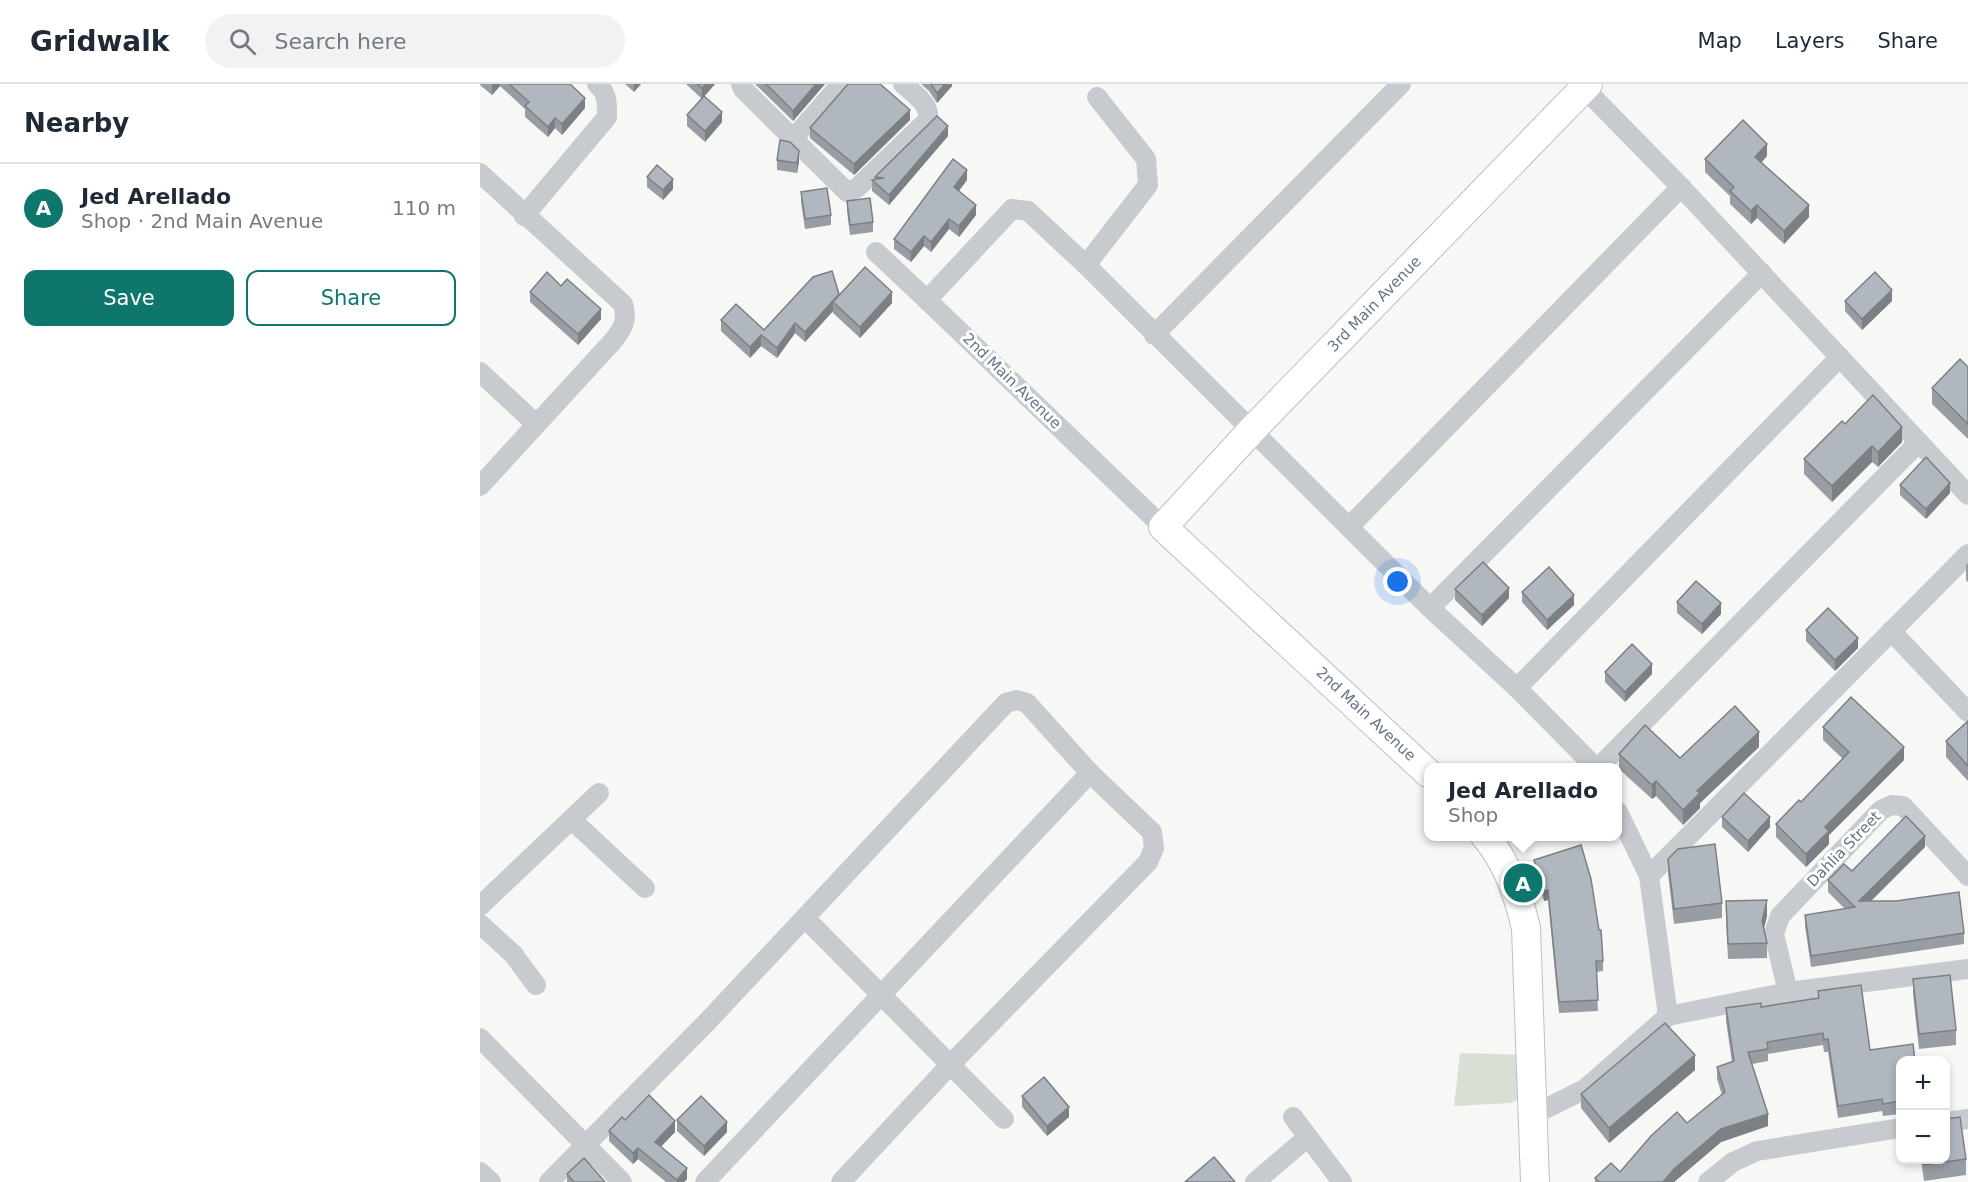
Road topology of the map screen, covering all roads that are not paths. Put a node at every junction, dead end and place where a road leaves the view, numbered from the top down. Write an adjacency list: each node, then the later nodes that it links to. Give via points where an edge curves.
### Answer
1 (597, 84): 11 (street, via 607,99 607,117)
2 (741, 84): 8 (street)
3 (841, 84): 8 (street)
4 (903, 84): 8 (street, via 927,106 928,120 857,188 847,192)
5 (1401, 84): 16 (street)
6 (1586, 86): 10 (street); 20 (street, 3rd Main Avenue)
7 (1097, 97): 13 (street, via 1146,159 1149,172 1148,185)
8 (793, 139)
9 (480, 173): 11 (street)
10 (1681, 187): 14 (street); 25 (street)
11 (524, 216): 19 (street, via 623,304 626,314 623,329)
12 (876, 252): 15 (street, 2nd Main Avenue)
13 (1086, 265): 15 (street, via 1028,211 1012,209); 16 (street)
14 (1762, 273): 17 (street); 27 (street)
15 (927, 300): 24 (street, 2nd Main Avenue)
16 (1154, 335): 20 (street)
17 (1840, 357): 21 (street); 29 (street)
18 (480, 372): 19 (street)
19 (536, 424): 22 (street)
20 (1251, 431): 24 (street, 3rd Main Avenue); 25 (street)
21 (1919, 442): 23 (street); 32 (street)
22 (480, 486)
23 (1968, 495)
24 (1163, 527): 33 (street, 2nd Main Avenue)
25 (1349, 527): 27 (street)
26 (1968, 555): 28 (street)
27 (1430, 608): 29 (street)
28 (1891, 630): 30 (street); 39 (street)
29 (1516, 688): 31 (street)
30 (1968, 712)
31 (1592, 763)
32 (1602, 763)
33 (1424, 769)
34 (1090, 772): 43 (street, via 1027,703 1006,703); 48 (street); 51 (street, via 1152,832 1154,848 1148,862)
35 (599, 793): 36 (street)
36 (572, 820): 41 (street); 42 (street)
37 (1622, 822): 39 (street)
38 (1489, 841): 52 (street, via 1516,888 1526,928)
39 (1649, 876): 49 (street)
40 (1968, 876): 47 (street, Dahlia Street, via 1903,806 1881,810 1775,925)
41 (645, 888)
42 (480, 906)
43 (805, 918): 48 (street); 59 (street)
44 (480, 924): 46 (street, via 513,954)
45 (1968, 969): 47 (street)
46 (536, 985)
47 (1788, 992): 49 (street)
48 (879, 995): 51 (street); 64 (street)
49 (1668, 1016): 52 (street, via 1585,1089)
50 (480, 1038): 59 (street)
51 (951, 1064): 54 (street); 65 (street)
52 (1531, 1116): 68 (street)
53 (1293, 1117): 58 (street)
54 (1004, 1119)
55 (1968, 1119): 56 (street)
56 (1950, 1121)
57 (1896, 1129): 69 (street, via 1757,1150 1733,1162)
58 (1308, 1137): 66 (street); 67 (street)
59 (586, 1143): 62 (street); 63 (street)
60 (480, 1172): 61 (street)
61 (491, 1182)
62 (549, 1182)
63 (622, 1182)
64 (705, 1182)
65 (841, 1182)
66 (1255, 1182)
67 (1342, 1182)
68 (1535, 1182)
69 (1708, 1182)

